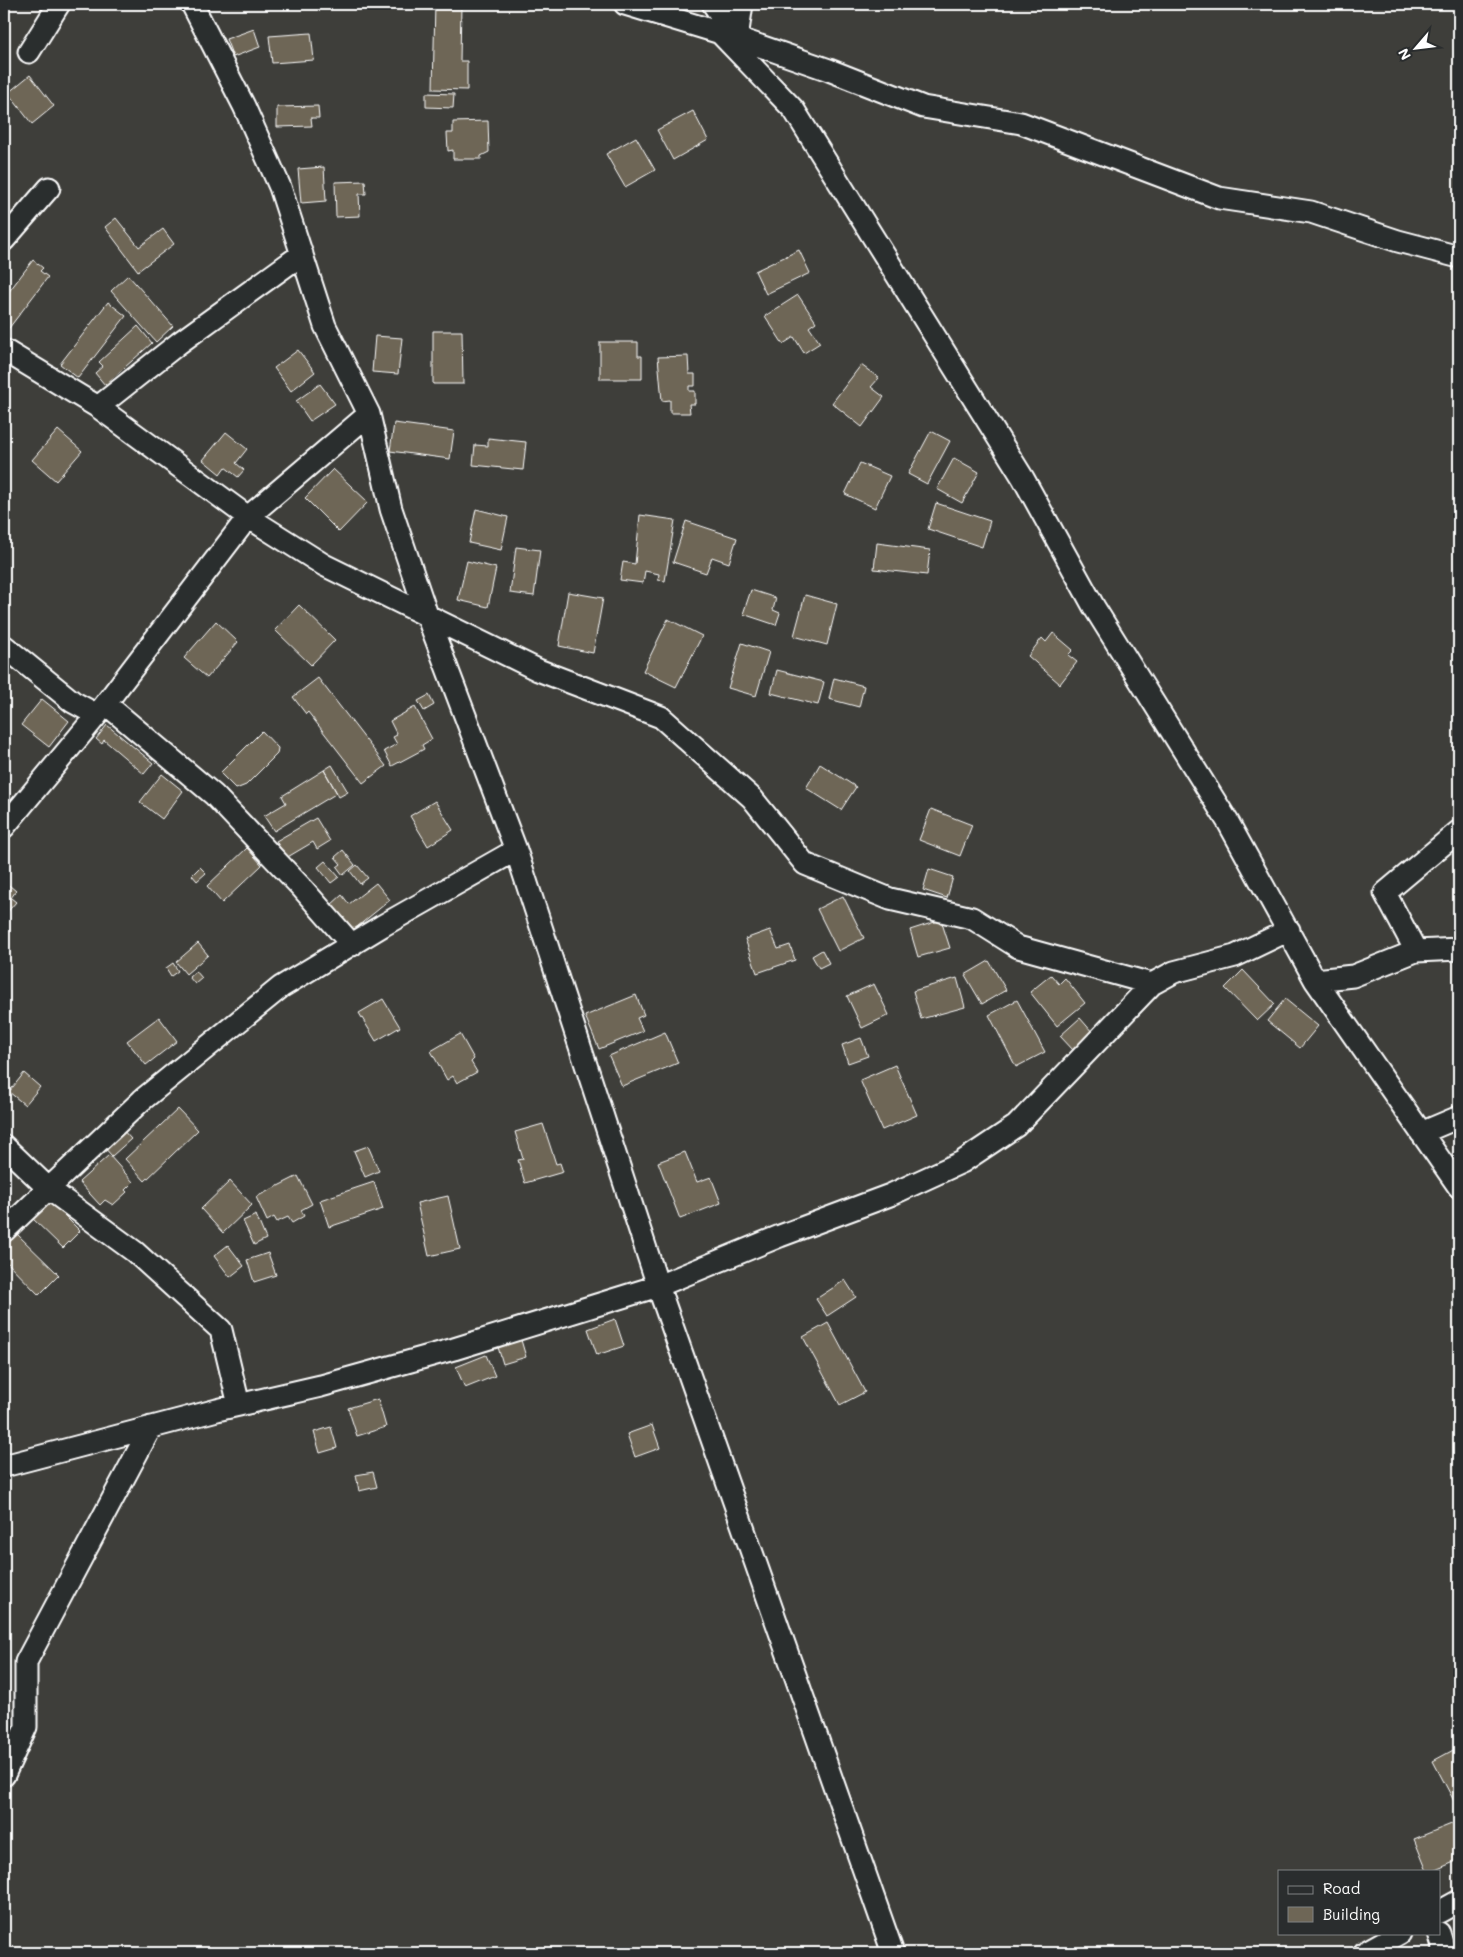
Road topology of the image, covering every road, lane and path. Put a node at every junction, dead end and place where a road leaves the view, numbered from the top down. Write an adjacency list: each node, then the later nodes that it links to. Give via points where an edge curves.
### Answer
1 (59, 4): 7 (street)
2 (192, 4): 10 (street, via 276,178)
3 (625, 4): 6 (street)
4 (713, 4): 6 (street)
5 (742, 4): 6 (street)
6 (728, 35): 11 (street, via 923,107 1021,123 1219,198 1311,212); 22 (street, via 794,110 1018,469 1094,607 1228,822)
7 (29, 52)
8 (49, 188): 9 (street)
9 (4, 240)
10 (302, 254): 13 (street, via 179,343); 14 (street, via 325,326)
11 (1459, 257)
12 (4, 350): 13 (street)
13 (98, 407): 15 (street)
14 (369, 414): 15 (street); 16 (street, via 391,510)
15 (248, 517): 16 (street, via 324,564); 18 (street)
16 (428, 618): 21 (street); 27 (street, via 538,670 661,717 752,798 805,864 890,899 972,918 1018,947)
17 (4, 646): 18 (street, via 73,702)
18 (101, 709): 19 (street); 23 (street, via 214,795)
19 (4, 827)
20 (1459, 831): 25 (street, via 1385,893)
21 (516, 850): 23 (street); 34 (street)
22 (1289, 930): 26 (street); 27 (street, via 1235,956 1174,972)
23 (352, 944): 32 (street, via 281,987 142,1100)
24 (1459, 949): 25 (street)
25 (1416, 951): 26 (street, via 1353,976)
26 (1315, 980): 29 (street)
27 (1152, 984): 34 (street, via 1016,1126 962,1162 890,1196)
28 (1459, 1117): 29 (street)
29 (1421, 1133): 31 (street)
30 (4, 1146): 32 (street)
31 (1459, 1187)
32 (49, 1189): 33 (street); 35 (street, via 135,1252 221,1330)
33 (4, 1232)
34 (658, 1286): 35 (street, via 444,1352); 43 (street)
35 (239, 1405): 36 (street)
36 (151, 1428): 37 (street); 38 (street, via 26,1662 26,1727)
37 (4, 1466)
38 (4, 1775)
39 (1459, 1901): 40 (street)
40 (1440, 1911)
41 (1398, 1934): 44 (street)
42 (1438, 1934): 45 (street)
43 (893, 1953)
44 (1364, 1953)
45 (1445, 1953)

